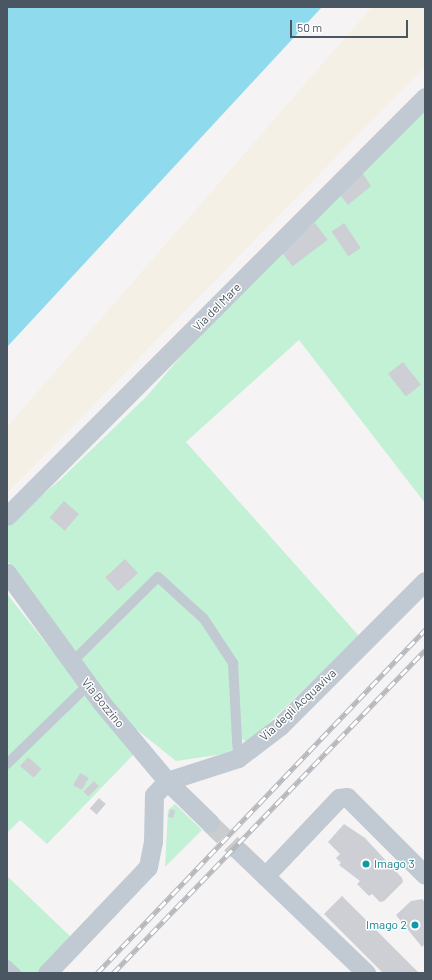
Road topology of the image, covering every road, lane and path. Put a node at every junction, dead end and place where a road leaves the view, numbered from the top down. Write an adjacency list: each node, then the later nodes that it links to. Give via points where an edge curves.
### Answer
1 (425, 97): 2 (street, Via del Mare)
2 (7, 516)
3 (7, 573): 5 (street, Via Bozzino)
4 (425, 581): 7 (street, Via degli Acquaviva, via 280,726)
5 (71, 663): 6 (street, Via Bozzino); 7 (lane, via 158,577 204,619 233,663)
6 (88, 685): 8 (lane); 9 (street, Via Bozzino)
7 (238, 758): 9 (street, Via degli Acquaviva)
8 (7, 764)
9 (167, 781): 10 (street, Via Bozzino); 16 (street, via 154,795 153,842 148,867)
10 (210, 822)
11 (239, 851): 13 (street)
12 (425, 875): 13 (street, via 347,797 339,798)
13 (265, 876): 17 (street)
14 (7, 965): 15 (lane)
15 (16, 973)
16 (47, 973)
17 (366, 973)

